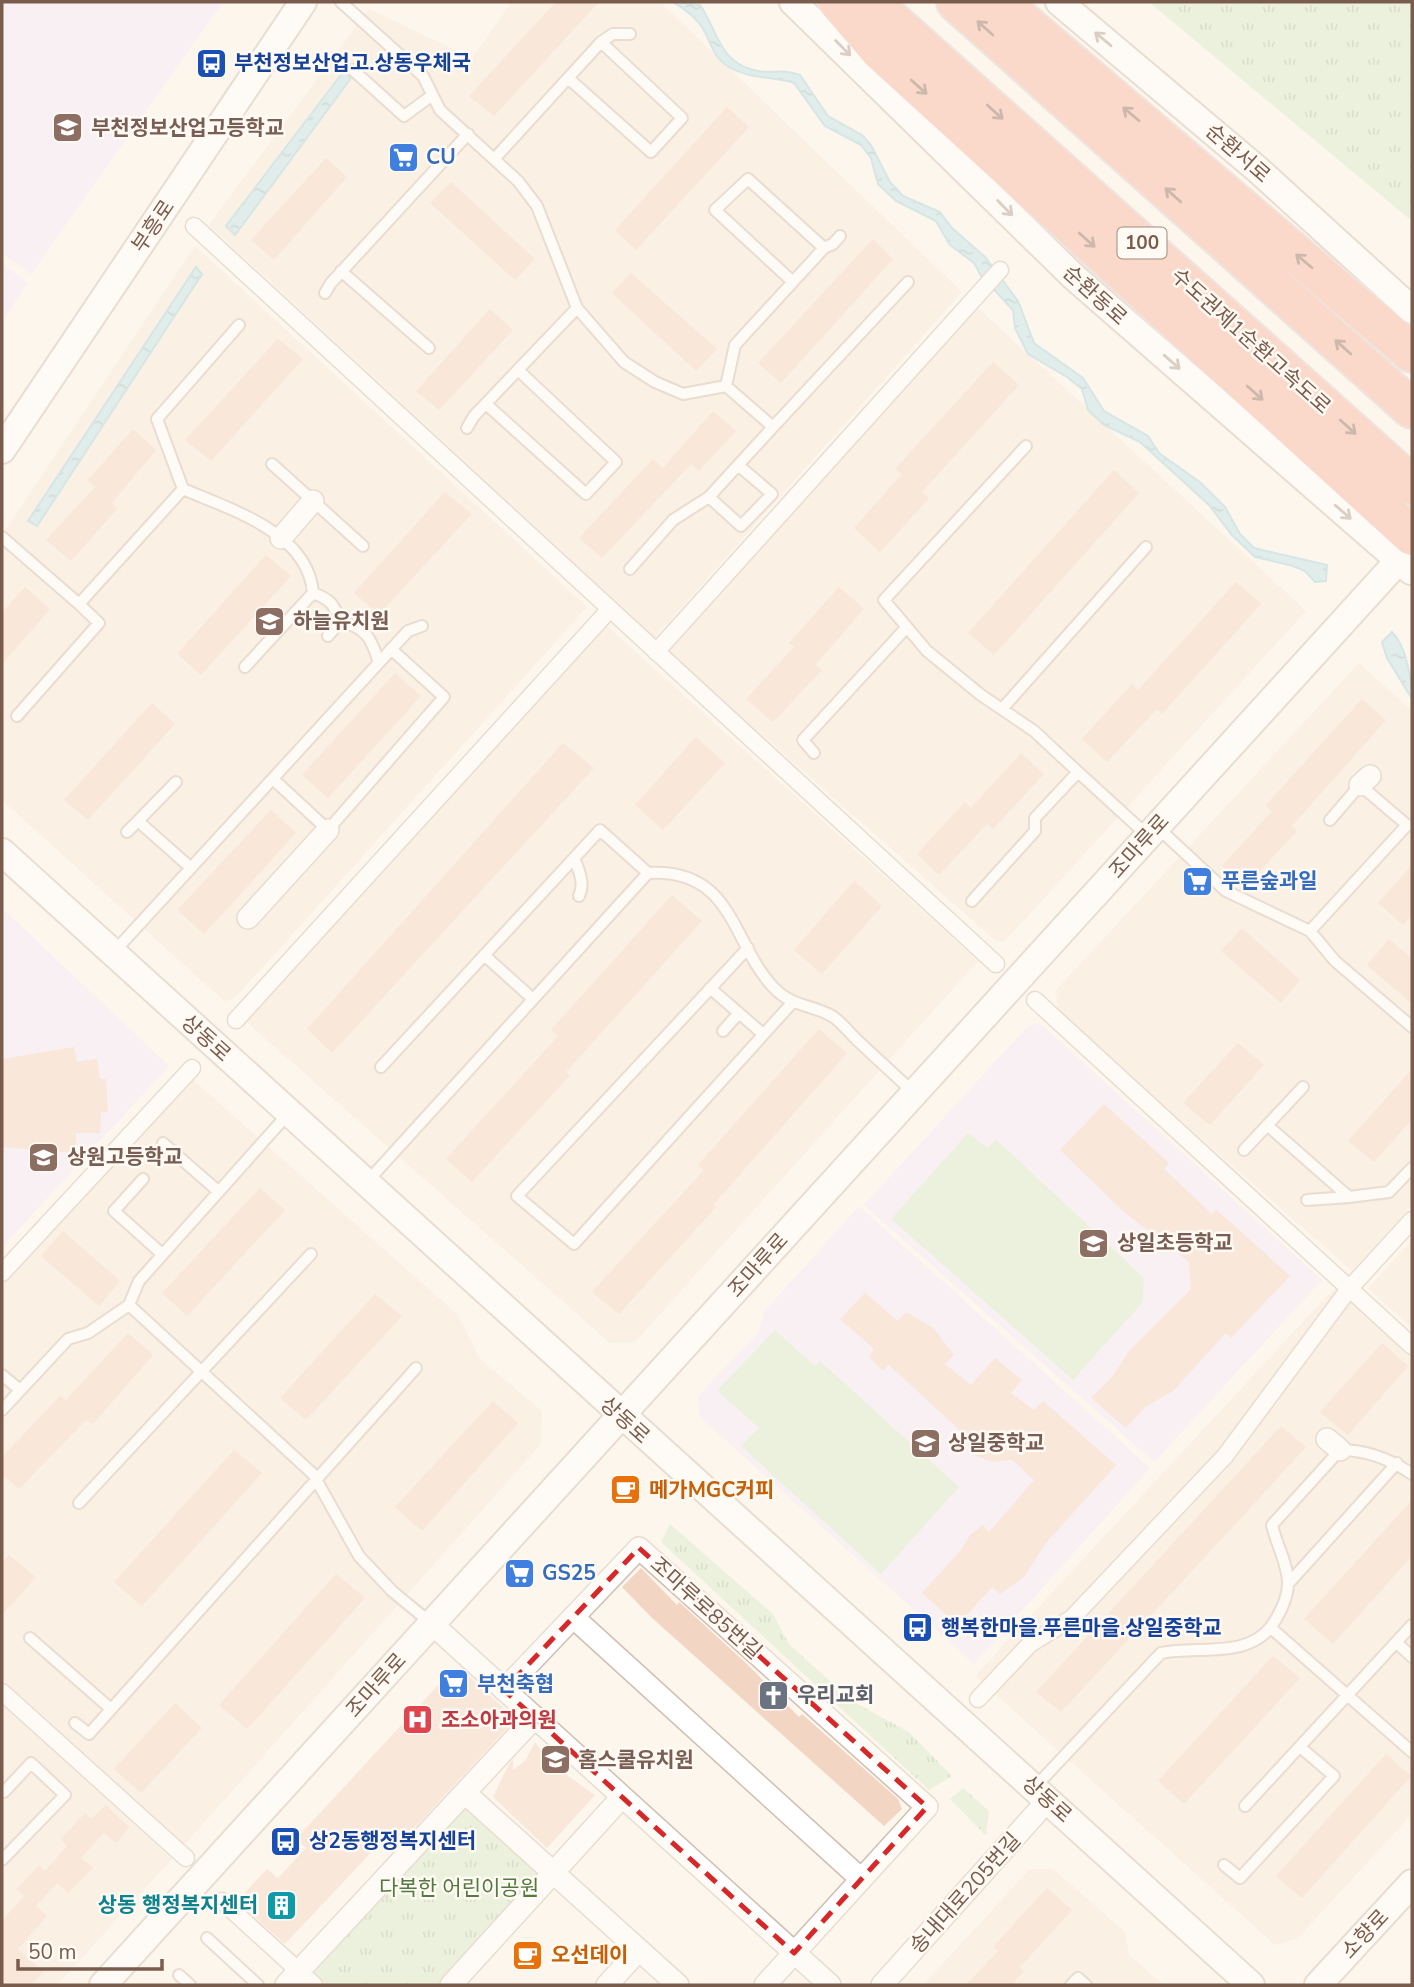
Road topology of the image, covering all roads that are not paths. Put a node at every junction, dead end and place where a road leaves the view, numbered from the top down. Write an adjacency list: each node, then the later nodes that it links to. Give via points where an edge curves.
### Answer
1 (303, 2): 36 (street, 부흥로)
2 (341, 2): 13 (lane, via 423,76)
3 (793, 2): 47 (street, 순환동로, one-way to 47, via 1074,277)
4 (838, 2): 47 (highway, one-way to 47, via 881,52)
5 (871, 2): 39 (highway, 수도권제1순환고속도로 / 100, one-way to 39)
6 (956, 2): 32 (highway, 100, one-way to 6)
7 (1000, 2): 28 (highway, one-way to 7)
8 (1059, 2): 25 (street, 순환서로, one-way to 8, via 1257,169)
9 (630, 34): 10 (lane, via 613,34)
10 (601, 42): 12 (lane); 12 (lane, via 682,118 651,152)
11 (353, 69): 13 (lane, via 404,116)
12 (568, 78): 15 (lane)
13 (431, 96): 14 (lane)
14 (468, 134): 15 (lane); 20 (lane)
15 (495, 158): 24 (lane, via 537,206)
16 (194, 226): 51 (street)
17 (840, 236): 18 (lane)
18 (824, 248): 21 (lane); 21 (lane, via 747,179 715,210)
19 (1000, 270): 57 (street)
20 (341, 271): 23 (lane); 27 (lane)
21 (793, 282): 30 (lane, via 735,345)
22 (908, 282): 33 (lane)
23 (325, 293)
24 (578, 308): 29 (lane); 30 (lane, via 624,362 655,382 683,394)
25 (1412, 310)
26 (239, 325): 40 (lane, via 157,419)
27 (429, 348)
28 (1412, 353)
29 (518, 370): 31 (lane); 31 (lane, via 616,462 586,494)
30 (726, 386): 33 (lane)
31 (486, 404): 34 (lane)
32 (1412, 409)
33 (773, 427): 38 (lane)
34 (467, 428)
35 (1026, 446): 54 (lane, via 884,600)
36 (2, 450)
37 (272, 464): 42 (lane)
38 (738, 465): 41 (lane); 41 (lane, via 772,494 741,526)
39 (1412, 485)
40 (183, 489): 44 (lane, via 243,514); 50 (lane)
41 (709, 497): 48 (lane, via 673,520)
42 (313, 501): 44 (street); 45 (lane)
43 (2, 537): 50 (lane)
44 (281, 538): 49 (lane, via 311,574)
45 (363, 546)
46 (1146, 547): 60 (lane)
47 (1409, 554): 70 (street, 조마루로)
48 (630, 569)
49 (313, 593): 52 (lane, via 336,607); 59 (lane)
50 (79, 604): 61 (lane, via 99,623)
51 (610, 609): 57 (street); 88 (street)
52 (341, 622): 55 (lane); 58 (lane, via 364,631 373,641)
53 (422, 626): 56 (lane, via 408,631)
54 (906, 628): 60 (lane, via 927,651); 62 (lane, via 803,740)
55 (328, 636)
56 (391, 649): 58 (lane); 68 (lane, via 444,697)
57 (656, 652): 82 (street)
58 (379, 663): 64 (lane)
59 (245, 667)
60 (1002, 709): 63 (lane)
61 (17, 716)
62 (814, 752)
63 (1078, 772): 70 (lane); 76 (lane, via 1035,818 1035,831)
64 (273, 779): 68 (lane); 73 (lane)
65 (176, 782): 67 (lane)
66 (1330, 820): 78 (lane, via 1365,781 1406,825)
67 (138, 821): 69 (lane); 73 (lane)
68 (328, 830): 77 (street)
69 (127, 832)
70 (1152, 832): 78 (lane, via 1226,891); 95 (street, 조마루로)
71 (2, 852): 80 (street, 상동로)
72 (574, 858): 74 (lane, via 600,830); 75 (lane, via 580,874); 81 (lane)
73 (191, 868): 80 (lane)
74 (648, 873): 79 (lane, via 665,872 710,891 725,906); 84 (lane)
75 (579, 896)
76 (972, 901)
77 (248, 918)
78 (1310, 931): 89 (lane, via 1335,961)
79 (748, 948): 83 (lane); 86 (lane, via 774,988)
80 (113, 953): 96 (street, 상동로)
81 (484, 955): 84 (lane); 92 (lane)
82 (996, 964)
83 (710, 988): 87 (lane); 91 (lane, via 517,1196 574,1244)
84 (533, 999): 102 (lane)
85 (1035, 1000): 110 (street)
86 (792, 1003): 91 (lane); 95 (lane, via 832,1016)
87 (739, 1013): 90 (lane); 91 (lane)
88 (236, 1020)
89 (1412, 1027)
90 (723, 1031)
91 (763, 1034)
92 (381, 1067)
93 (192, 1068): 109 (street)
94 (1303, 1087): 97 (lane)
95 (914, 1093): 118 (street, 조마루로)
96 (289, 1113): 102 (street, 상동로); 103 (lane)
97 (1267, 1125): 99 (lane); 104 (lane)
98 (163, 1143): 103 (lane)
99 (1244, 1150)
100 (1412, 1168): 104 (lane, via 1389,1192)
101 (143, 1179): 107 (lane, via 114,1211)
102 (366, 1183): 118 (street, 상동로)
103 (219, 1192): 107 (lane)
104 (1349, 1196): 105 (lane)
105 (1307, 1200)
106 (1412, 1220): 110 (street)
107 (162, 1254): 111 (lane, via 139,1281)
108 (311, 1254): 114 (lane)
109 (2, 1273)
110 (1349, 1289): 112 (street); 134 (street, via 1225,1456 1072,1618 1030,1644)
111 (129, 1305): 114 (lane); 116 (lane, via 88,1333 68,1339)
112 (1412, 1346)
113 (416, 1368): 121 (lane)
114 (200, 1371): 121 (lane); 122 (lane)
115 (2, 1375): 116 (lane)
116 (20, 1390): 117 (lane)
117 (2, 1410)
118 (620, 1416): 125 (street, 조마루로); 142 (street, 상동로)
119 (1397, 1463): 120 (lane); 123 (lane); 123 (lane, via 1333,1444 1272,1525)
120 (1412, 1474)
121 (317, 1479): 125 (lane, via 359,1556); 135 (lane)
122 (79, 1503)
123 (1288, 1584): 127 (lane)
124 (573, 1617): 131 (street, 조마루로85번길); 149 (street); 149 (street, 조마루로85번길, via 639,1548 927,1807)
125 (432, 1624): 131 (street); 158 (street, 조마루로)
126 (1412, 1625): 129 (lane)
127 (1271, 1628): 133 (lane); 142 (lane, via 1256,1642 1231,1649 1161,1653)
128 (30, 1638): 135 (lane)
129 (1397, 1643): 130 (lane); 133 (lane)
130 (1412, 1657)
131 (504, 1690): 136 (street)
132 (2, 1692): 145 (street)
133 (1348, 1695): 138 (lane); 139 (lane)
134 (978, 1699)
135 (111, 1709): 137 (lane, via 89,1734)
136 (535, 1717): 141 (street); 143 (street)
137 (75, 1723)
138 (1300, 1748): 144 (lane); 147 (lane, via 1334,1776 1240,1878)
139 (1412, 1752)
140 (3, 1792): 146 (lane, via 31,1763 65,1795)
141 (465, 1793): 148 (street); 156 (street)
142 (1042, 1794): 165 (street, 송내대로205번길); 168 (street, 상동로)
143 (622, 1797): 148 (street); 154 (street)
144 (1245, 1806)
145 (186, 1858)
146 (2, 1860)
147 (1224, 1865)
148 (554, 1872): 153 (street); 160 (street)
149 (861, 1879): 154 (street, 조마루로85번길)
150 (1412, 1883): 169 (street, 소향로)
151 (222, 1901): 156 (street)
152 (207, 1938): 157 (lane)
153 (639, 1951): 161 (street); 162 (street)
154 (794, 1953): 163 (street, 조마루로85번길); 164 (street)
155 (179, 1975): 159 (lane)
156 (299, 1981)
157 (253, 1984)
158 (103, 1985)
159 (190, 1985)
160 (451, 1985)
161 (607, 1985)
162 (678, 1985)
163 (765, 1985)
164 (830, 1985)
165 (882, 1985)
166 (1071, 1985): 167 (lane, via 1078,1978)
167 (1086, 1985)
168 (1251, 1985)
169 (1318, 1985)

